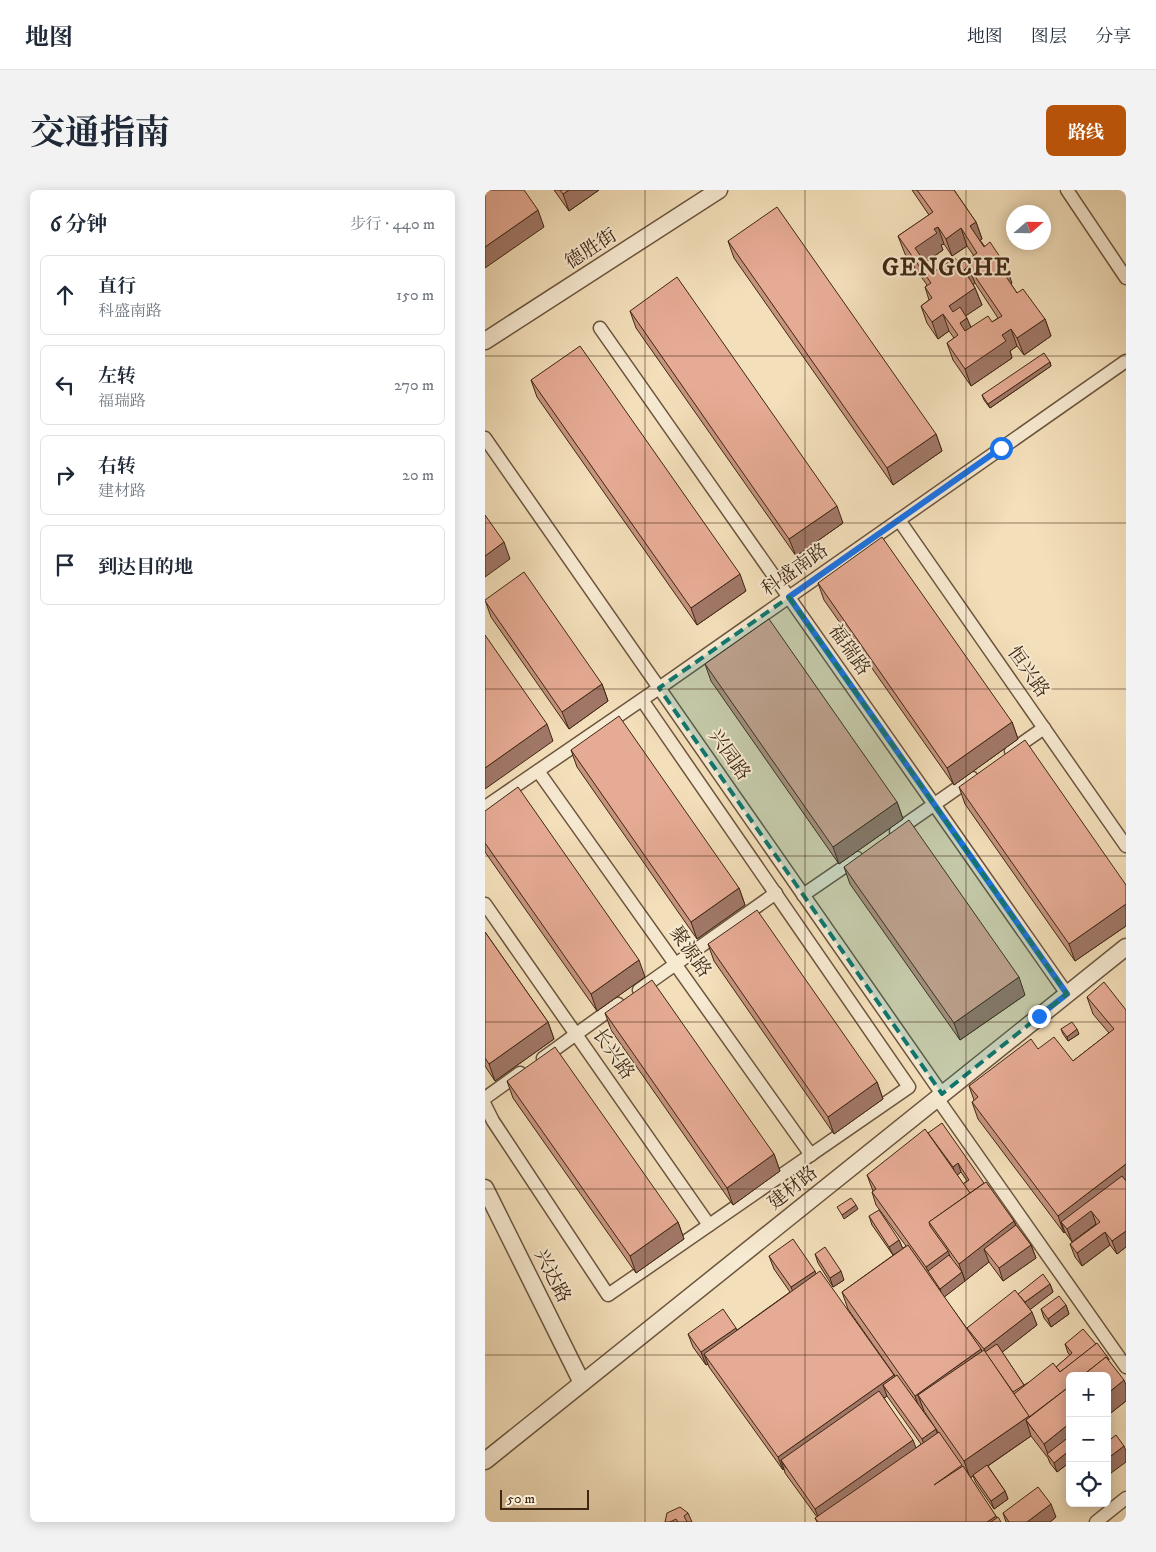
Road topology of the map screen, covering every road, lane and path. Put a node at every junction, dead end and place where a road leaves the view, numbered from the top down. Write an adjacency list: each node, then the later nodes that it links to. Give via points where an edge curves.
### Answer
1 (719, 190): 5 (street, 德胜街)
2 (1067, 190): 3 (street)
3 (1126, 278)
4 (600, 328): 9 (street, 福瑞路)
5 (485, 341)
6 (1126, 361): 8 (street, 科盛南路)
7 (485, 438): 10 (street, 兴园路)
8 (899, 520): 9 (street, 科盛南路); 12 (street, 恒兴路)
9 (789, 597): 10 (street, 科盛南路); 16 (street, 福瑞路)
10 (659, 688): 11 (street, 科盛南路); 22 (street, 兴园路)
11 (642, 700): 14 (street, 科盛南路); 21 (street)
12 (1044, 728): 13 (street); 19 (street, 恒兴路)
13 (1005, 755)
14 (538, 771): 17 (street, 科盛南路); 25 (street, 聚源路)
15 (981, 772): 16 (street)
16 (934, 804): 18 (street); 26 (street, 福瑞路)
17 (485, 808)
18 (885, 838)
19 (1126, 846)
20 (869, 850): 22 (street)
21 (775, 893): 25 (street); 31 (street, via 909,1087)
22 (803, 895): 28 (street, 兴园路)
23 (485, 904): 27 (street, 长兴路)
24 (1126, 947): 26 (street, 建材路)
25 (675, 964): 27 (street); 31 (street, 聚源路)
26 (1067, 994): 28 (street, 建材路)
27 (576, 1034): 29 (street); 33 (street, 长兴路)
28 (940, 1096): 34 (street, 兴园路); 35 (street, 建材路)
29 (485, 1098)
30 (485, 1105): 33 (street, via 608,1295)
31 (811, 1155): 33 (street)
32 (485, 1188): 35 (street, 兴达路)
33 (709, 1225)
34 (1126, 1367)
35 (583, 1383): 36 (street, 建材路)
36 (485, 1461)
37 (1126, 1498): 38 (street)
38 (1096, 1522)

